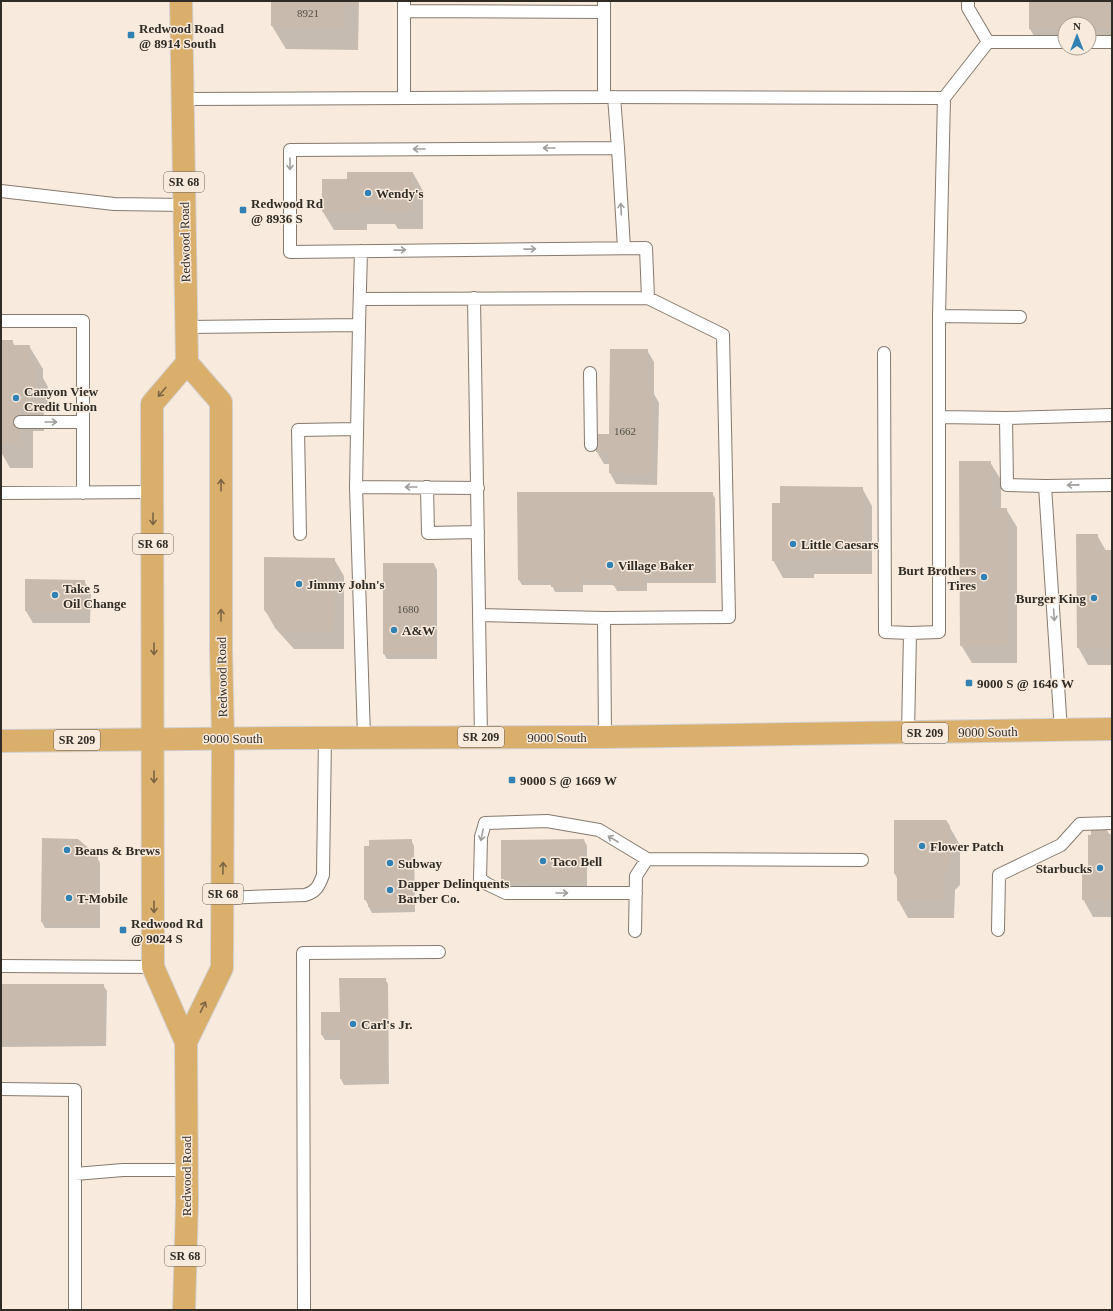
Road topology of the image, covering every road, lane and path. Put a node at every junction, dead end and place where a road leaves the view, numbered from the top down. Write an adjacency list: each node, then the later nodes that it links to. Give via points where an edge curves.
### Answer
1 (181, 1): 12 (main road, Redwood Road / SR 68)
2 (968, 1): 5 (lane, via 968,8)
3 (404, 6): 4 (lane); 10 (lane)
4 (604, 6): 9 (lane)
5 (988, 42): 6 (lane); 11 (lane)
6 (1057, 42)
7 (1097, 42): 8 (lane)
8 (1112, 42)
9 (609, 97): 10 (lane); 11 (lane); 13 (lane)
10 (404, 98): 12 (lane)
11 (944, 98): 21 (lane)
12 (182, 99): 15 (main road, Redwood Road / SR 68)
13 (618, 148): 16 (lane, one-way to 13); 17 (lane, one-way to 17, via 290,150 290,252)
14 (1, 191): 15 (lane, via 114,204)
15 (184, 205): 25 (main road, Redwood Road / SR 68)
16 (624, 248): 17 (lane, one-way to 16); 19 (lane, via 646,248)
17 (361, 251): 20 (lane)
18 (474, 298): 19 (lane); 20 (lane); 40 (lane)
19 (648, 298): 47 (lane, via 723,336 729,617)
20 (360, 299): 24 (lane)
21 (939, 316): 22 (lane); 30 (lane)
22 (1020, 317)
23 (1, 321): 33 (lane, via 83,321)
24 (359, 325): 25 (lane); 34 (lane)
25 (186, 327): 27 (main road, Redwood Road / SR 68)
26 (884, 353): 48 (lane, via 885,632)
27 (187, 363): 41 (main road, Redwood Road / SR 68, one-way to 41, via 152,404); 56 (main road, Redwood Road / SR 68, one-way to 27, via 221,402)
28 (590, 373): 35 (lane)
29 (1112, 415): 31 (lane)
30 (939, 417): 31 (lane); 48 (lane, via 939,632)
31 (1006, 418): 37 (lane, via 1007,485)
32 (20, 422): 33 (lane, one-way to 33)
33 (82, 422): 43 (lane)
34 (357, 429): 38 (lane); 45 (lane, via 298,430)
35 (591, 445)
36 (1112, 485): 37 (lane, one-way to 37)
37 (1045, 486): 50 (lane, one-way to 50)
38 (356, 487): 39 (lane, one-way to 38); 52 (lane)
39 (427, 487): 40 (lane); 44 (lane, via 428,533)
40 (478, 488): 44 (lane)
41 (153, 492): 43 (lane); 55 (main road, Redwood Road / SR 68, one-way to 55)
42 (1, 493): 43 (lane)
43 (83, 493)
44 (478, 532): 46 (lane)
45 (300, 534)
46 (479, 615): 47 (lane); 53 (lane)
47 (604, 618): 54 (lane)
48 (910, 633): 51 (lane)
49 (1112, 729): 50 (main road, 9000 South / SR 209)
50 (1061, 731): 51 (main road, 9000 South / SR 209)
51 (908, 733): 54 (main road, 9000 South / SR 209)
52 (364, 737): 53 (main road, 9000 South / SR 209); 57 (main road, 9000 South / SR 209)
53 (481, 737): 54 (main road, 9000 South / SR 209)
54 (606, 737)
55 (154, 738): 56 (main road, 9000 South / SR 209); 58 (main road, 9000 South / SR 209); 68 (main road, Redwood Road / SR 68, one-way to 68)
56 (223, 738): 57 (main road, 9000 South / SR 209); 63 (main road, Redwood Road / SR 68, one-way to 56)
57 (325, 738): 63 (lane, via 323,875 320,884 313,892 305,895)
58 (1, 741)
59 (1112, 823): 64 (lane, via 1080,824 1061,845 999,875)
60 (647, 859): 61 (lane); 62 (lane, via 636,876); 62 (lane, one-way to 62, via 599,830 547,821 485,823 481,837 480,879 486,884 506,893)
61 (862, 860)
62 (636, 893): 65 (lane)
63 (223, 898): 69 (main road, Redwood Road / SR 68, one-way to 63, via 222,968)
64 (998, 930)
65 (635, 932)
66 (439, 952): 75 (lane, via 303,954)
67 (1, 966): 68 (lane)
68 (153, 967): 69 (main road, Redwood Road / SR 68)
69 (186, 1042): 71 (main road, Redwood Road / SR 68)
70 (1, 1090): 72 (lane, via 75,1090)
71 (186, 1170): 72 (lane, via 123,1170); 74 (main road, Redwood Road / SR 68)
72 (75, 1174): 73 (lane)
73 (75, 1310)
74 (184, 1310)
75 (304, 1310)

